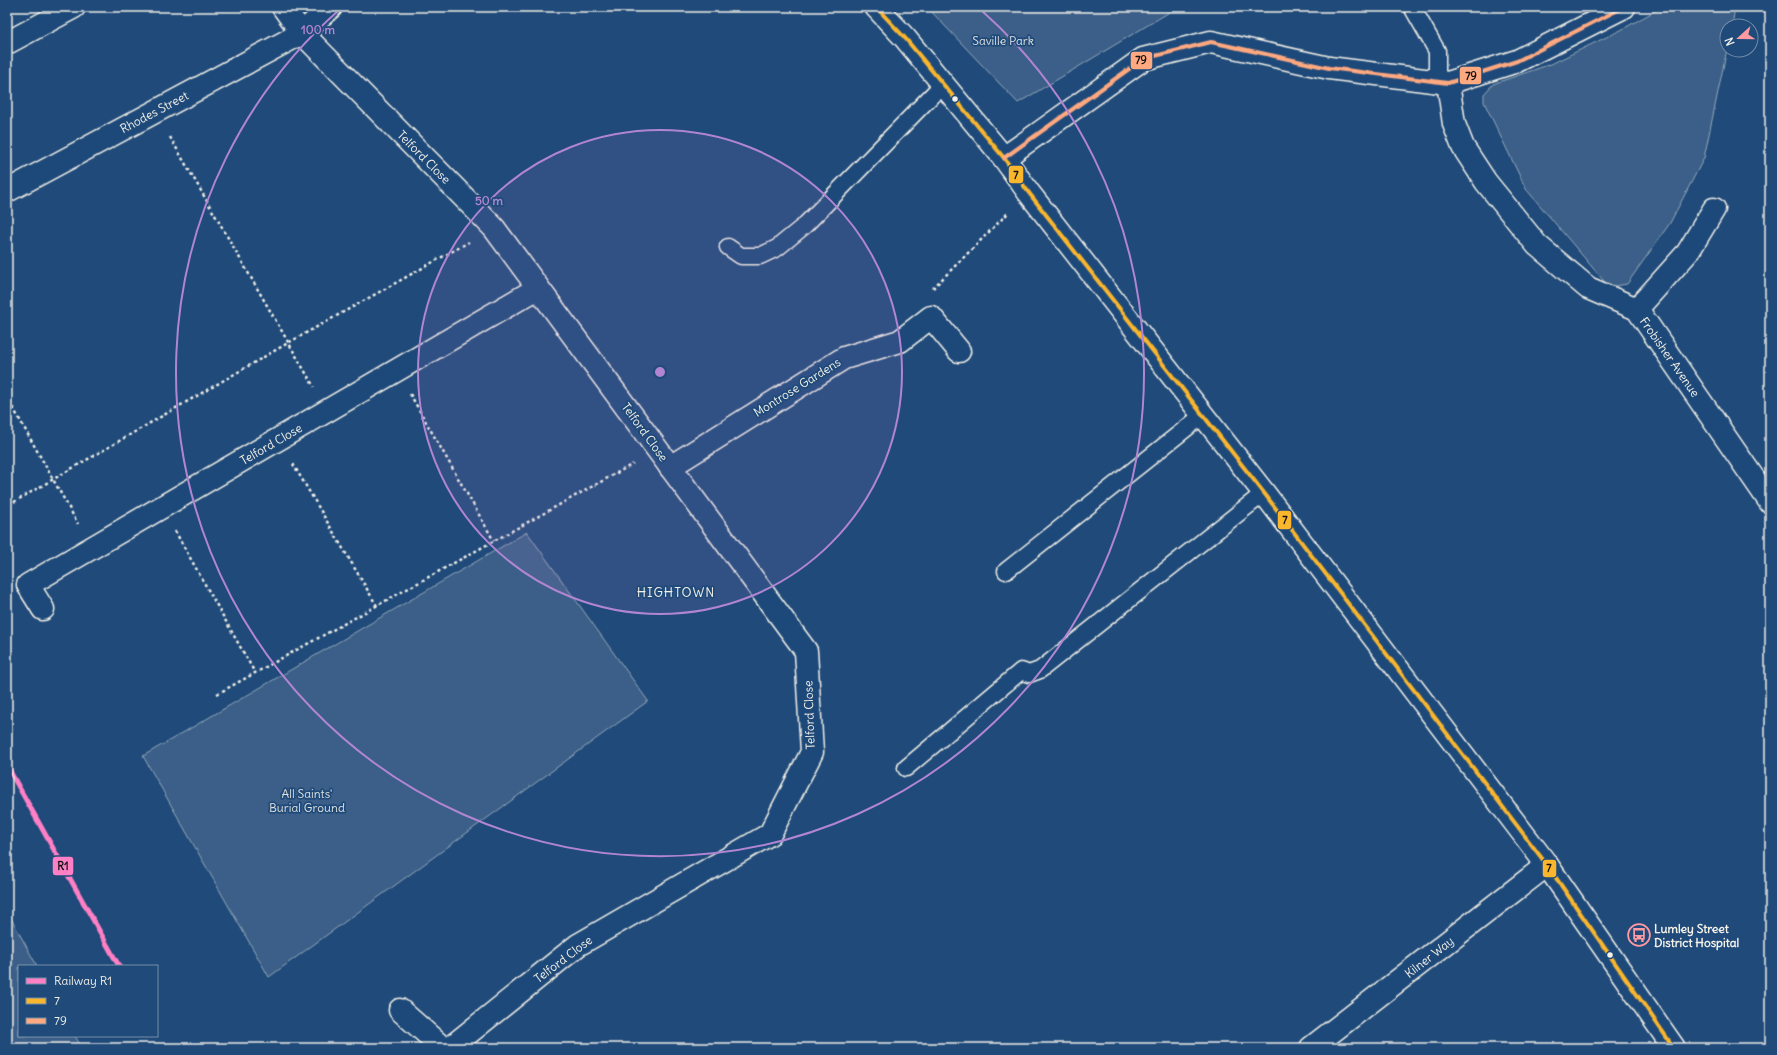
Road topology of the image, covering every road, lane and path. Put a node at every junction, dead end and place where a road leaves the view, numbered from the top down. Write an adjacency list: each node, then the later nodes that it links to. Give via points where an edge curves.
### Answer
1 (74, 7): 8 (street)
2 (283, 7): 7 (street)
3 (331, 7): 7 (street, Rhodes Street)
4 (876, 7): 10 (street)
5 (1412, 7): 9 (lane, via 1437,52)
6 (1624, 7): 9 (street, via 1517,61)
7 (302, 33): 11 (street, Rhodes Street); 16 (street, Telford Close)
8 (7, 43)
9 (1442, 82): 12 (street, via 1329,68 1211,42 1143,59); 20 (street, Frobisher Avenue, via 1463,147 1486,182 1537,245 1588,288)
10 (942, 84): 12 (street); 17 (lane, via 804,226 777,248 760,256 741,256)
11 (155, 112): 13 (street, Rhodes Street); 21 (path)
12 (1004, 158): 14 (street)
13 (7, 191)
14 (1029, 193): 19 (path); 26 (street)
15 (1714, 209): 20 (street, via 1688,252)
16 (494, 228): 18 (street, Telford Close); 21 (path)
17 (728, 247)
18 (538, 288): 23 (street, Telford Close); 28 (street, Telford Close)
19 (933, 288)
20 (1637, 309): 32 (street, Frobisher Avenue)
21 (288, 343): 25 (path); 29 (path)
22 (959, 351): 28 (street, Montrose Gardens, via 931,317 900,341 844,358)
23 (397, 370): 25 (street, Telford Close); 34 (path)
24 (7, 397): 29 (path)
25 (327, 411): 27 (street, Telford Close)
26 (1203, 415): 30 (street); 36 (lane)
27 (278, 440): 33 (street, Telford Close); 37 (path)
28 (664, 458): 34 (path); 45 (street, Telford Close, via 806,651 812,752 770,834 578,945)
29 (54, 480): 31 (path); 35 (path)
30 (1264, 493): 41 (lane, via 1040,670 1029,674 1021,671); 42 (street)
31 (14, 502)
32 (1770, 502)
33 (162, 507): 35 (street, Telford Close); 39 (path)
34 (494, 541): 37 (path)
35 (92, 548): 38 (street, Telford Close, via 28,585)
36 (1006, 571)
37 (377, 606): 39 (path)
38 (43, 609)
39 (255, 673): 40 (path)
40 (217, 694)
41 (906, 768)
42 (1547, 865): 46 (street, Kilner Way); 47 (street)
43 (400, 1010): 44 (street)
44 (443, 1048)
45 (450, 1048)
46 (1311, 1048)
47 (1674, 1048)

